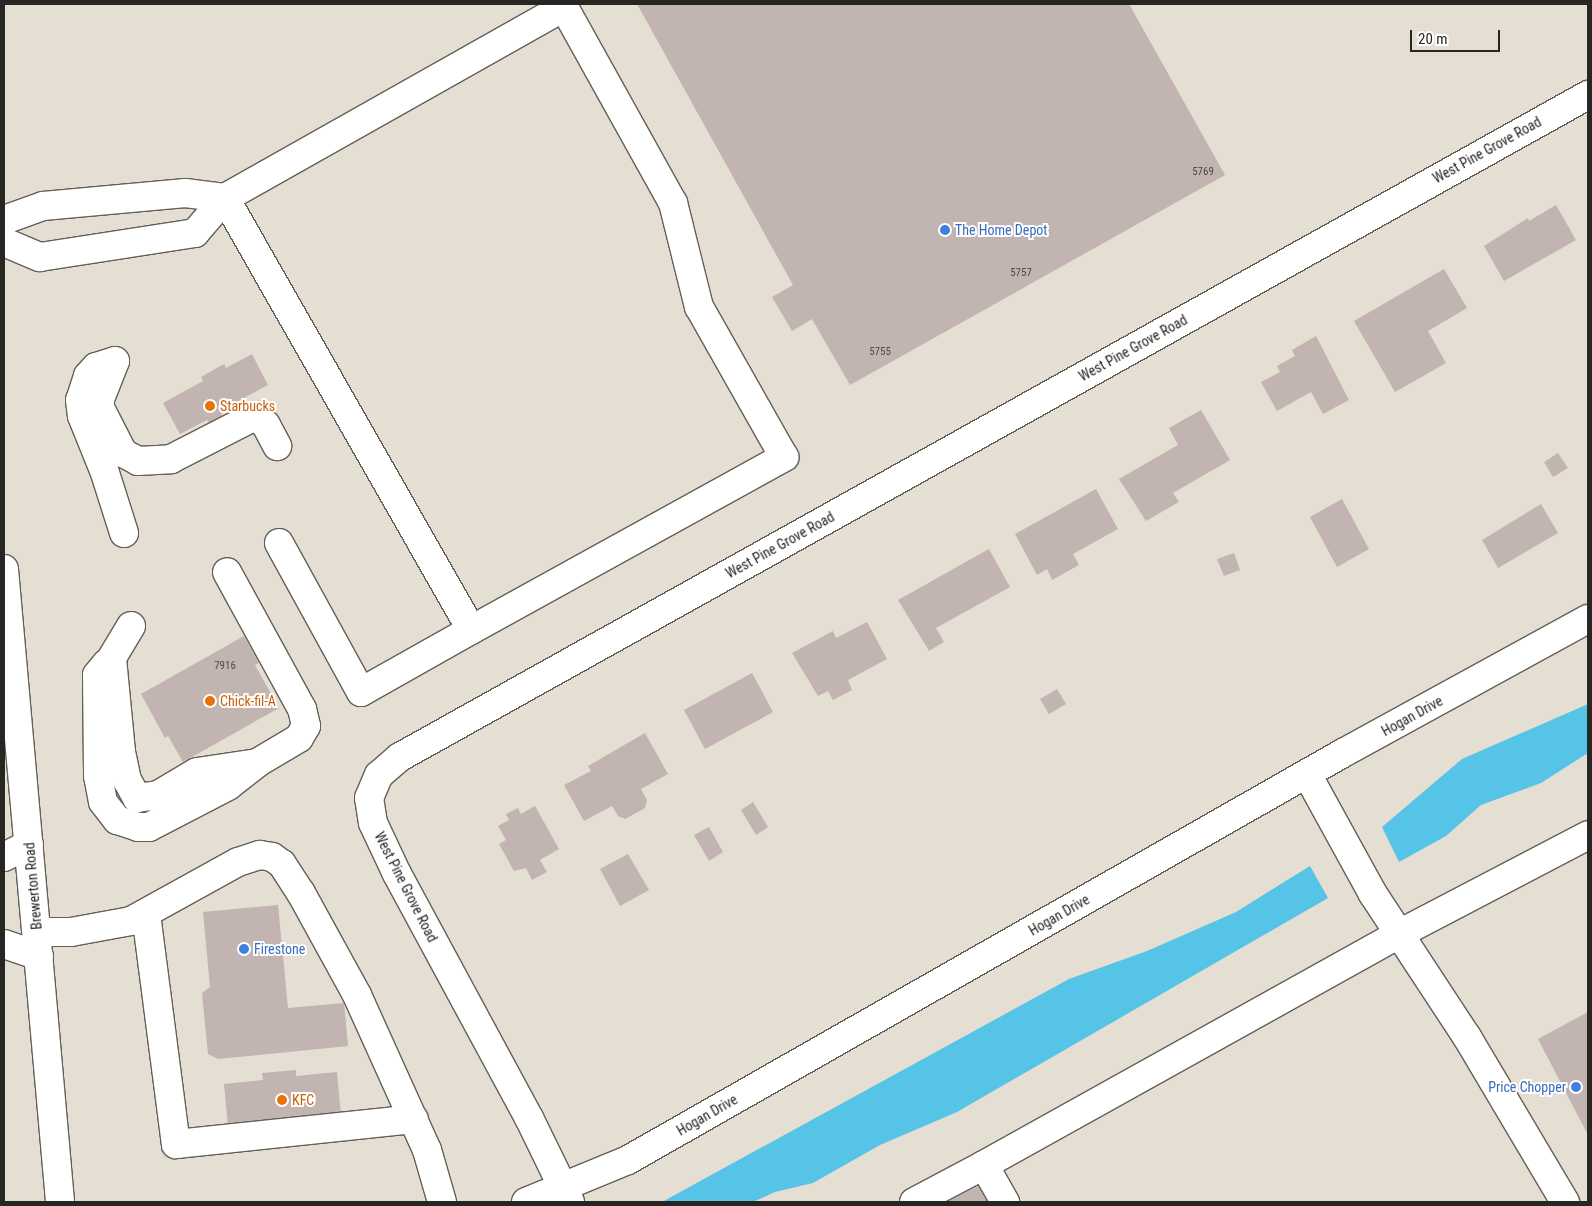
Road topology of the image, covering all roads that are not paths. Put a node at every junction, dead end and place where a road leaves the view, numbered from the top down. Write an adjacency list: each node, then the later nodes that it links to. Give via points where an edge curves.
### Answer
1 (563, 6): 3 (street); 13 (street, via 673,203 699,307 784,456)
2 (1588, 95): 24 (street, West Pine Grove Road, via 409,753 379,775 368,798 373,823 397,874 529,1118)
3 (225, 198): 4 (street, via 185,193 43,206); 5 (street, via 195,233 40,257); 13 (street)
4 (4, 220)
5 (4, 242)
6 (277, 446): 7 (street, via 266,425 259,418 251,418 171,459 138,462 123,453 100,408 100,399 115,362 96,367 88,376 80,400 82,416)
7 (124, 533)
8 (279, 544): 13 (street, via 361,692)
9 (4, 569): 16 (street, Brewerton Road)
10 (227, 572): 12 (street, via 302,709 306,726 299,738 257,763 197,772 158,795 137,798 127,780 122,752 112,658)
11 (1588, 618): 14 (street, Hogan Drive)
12 (131, 626)
13 (471, 630)
14 (1307, 774): 19 (street, via 1373,894); 24 (street, Hogan Drive)
15 (1588, 835): 19 (street)
16 (29, 844): 17 (street); 21 (street, Brewerton Road)
17 (4, 857)
18 (146, 914): 21 (street); 22 (street, via 238,862 260,855 272,857 282,864 357,996); 22 (street, via 176,1144)
19 (1399, 934): 23 (street); 30 (street, via 1523,1127)
20 (4, 944): 21 (street)
21 (38, 944): 25 (street, Brewerton Road)
22 (414, 1119): 26 (street)
23 (984, 1165): 28 (street); 29 (street)
24 (566, 1196): 27 (street, Hogan Drive)
25 (60, 1202)
26 (442, 1202)
27 (526, 1202)
28 (914, 1202)
29 (1005, 1202)
30 (1565, 1202)

